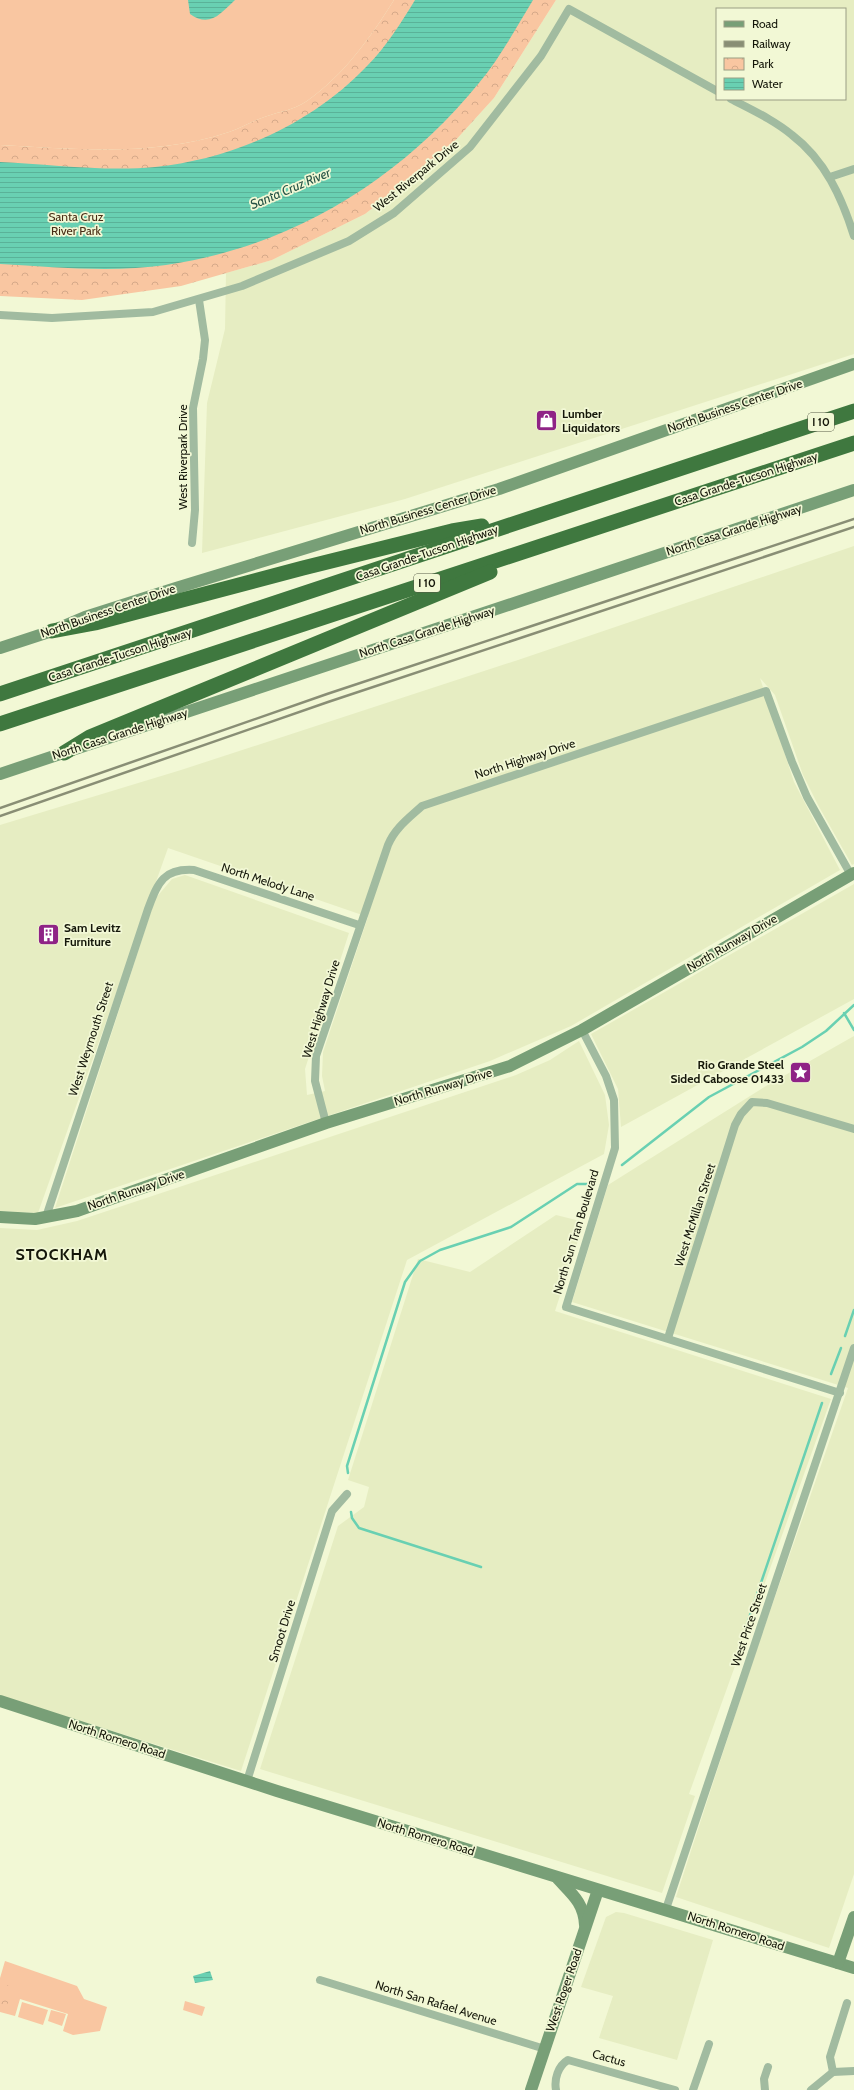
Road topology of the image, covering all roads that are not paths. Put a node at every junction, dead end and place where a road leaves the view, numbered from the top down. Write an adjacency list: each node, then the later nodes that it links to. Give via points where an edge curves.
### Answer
1 (716, 90): 6 (street, West Riverpark Drive, via 569,9 541,56 470,147 394,213 349,241 293,266)
2 (733, 100): 4 (street, via 792,134 818,160)
3 (854, 169): 4 (street)
4 (830, 177): 5 (street)
5 (854, 236)
6 (199, 300): 7 (street, West Riverpark Drive, via 153,312 52,318); 14 (street, West Riverpark Drive, via 205,340 204,359 193,408 195,510)
7 (0, 315)
8 (854, 364): 15 (street, North Business Center Drive, via 499,489 168,590 85,617)
9 (854, 411): 12 (highway, Casa Grande-Tucson Highway / I 10)
10 (854, 443): 13 (highway, Casa Grande-Tucson Highway / I 10)
11 (854, 490): 19 (street, North Casa Grande Highway)
12 (569, 505): 15 (highway, via 452,531 95,623); 17 (highway, Casa Grande-Tucson Highway / I 10)
13 (587, 531): 18 (highway, Casa Grande-Tucson Highway / I 10); 19 (highway, via 90,738)
14 (192, 543)
15 (52, 631): 16 (street, North Business Center Drive)
16 (0, 648)
17 (0, 694)
18 (0, 724)
19 (64, 753): 20 (street, North Casa Grande Highway)
20 (0, 774)
21 (168, 874): 23 (street, North Melody Lane, via 180,869 194,870); 28 (street, West Weymouth Street, via 155,890 148,909)
22 (853, 874): 23 (street, North Highway Drive, via 807,797 766,691 422,806 392,836); 24 (street, North Runway Drive)
23 (359, 925): 25 (street, West Highway Drive, via 316,1056 315,1081)
24 (582, 1030): 25 (street, North Runway Drive, via 510,1066); 29 (street, North Sun Tran Boulevard, via 606,1076 614,1100 615,1148 566,1307)
25 (326, 1124): 28 (street, North Runway Drive, via 77,1211)
26 (854, 1129): 29 (street, West McMillan Street, via 767,1103 752,1102 741,1114 735,1125)
27 (0, 1217): 28 (street, North Runway Drive)
28 (46, 1217)
29 (668, 1338): 31 (street, North Sun Tran Boulevard)
30 (854, 1348): 31 (street, West Price Street)
31 (840, 1392): 37 (street, West Price Street)
32 (347, 1494): 34 (street, Smoot Drive, via 332,1511)
33 (0, 1701): 34 (street, North Romero Road)
34 (247, 1781): 35 (street, North Romero Road)
35 (555, 1877): 36 (street, North Romero Road); 39 (street, via 578,1899 583,1908)
36 (598, 1890): 37 (street, North Romero Road); 39 (street, West Roger Road)
37 (666, 1909): 40 (street, North Romero Road)
38 (854, 1917): 40 (street)
39 (586, 1928): 45 (street, West Roger Road)
40 (838, 1963): 41 (street, North Romero Road)
41 (854, 1968)
42 (320, 1980): 45 (street, North San Rafael Avenue)
43 (847, 2003): 48 (street, via 830,2057)
44 (709, 2044): 52 (street)
45 (545, 2048): 49 (street, West Roger Road)
46 (768, 2067): 53 (street, via 764,2079)
47 (854, 2071): 48 (street)
48 (833, 2072): 54 (street)
49 (531, 2090)
50 (556, 2090): 51 (street, Cactus, via 559,2070 568,2060)
51 (675, 2090)
52 (693, 2090)
53 (765, 2090)
54 (812, 2090)

